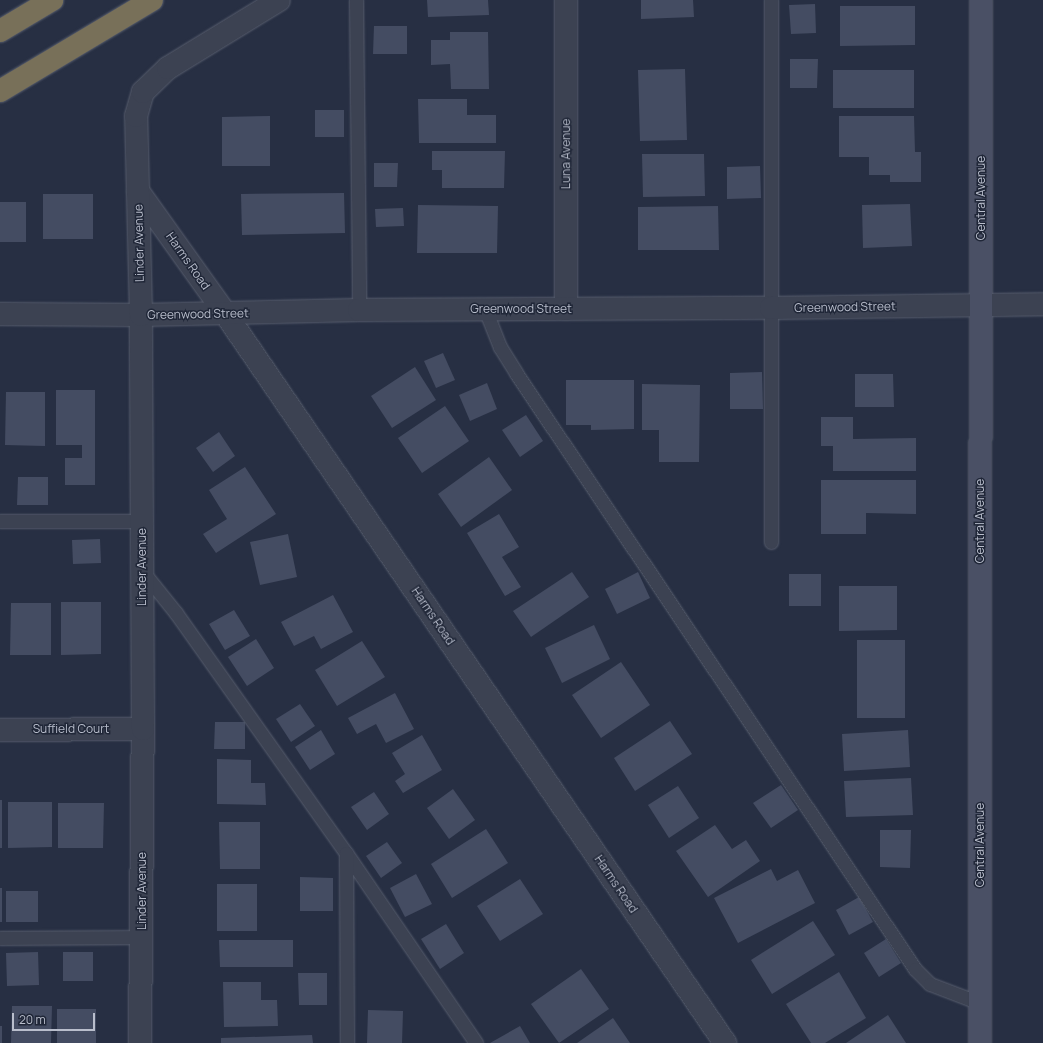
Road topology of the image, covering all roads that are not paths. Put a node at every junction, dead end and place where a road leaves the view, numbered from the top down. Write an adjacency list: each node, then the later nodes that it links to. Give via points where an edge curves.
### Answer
1 (52, 0): 8 (highway)
2 (152, 0): 9 (highway)
3 (279, 0): 10 (street, Linder Avenue, via 168,68 143,92 136,116)
4 (356, 0): 16 (lane)
5 (566, 0): 13 (street, Luna Avenue)
6 (771, 0): 14 (lane)
7 (981, 0): 12 (main road, Central Avenue)
8 (0, 31)
9 (0, 91)
10 (138, 191): 17 (street, Harms Road); 19 (street, Linder Avenue)
11 (1043, 304): 12 (street, Greenwood Street)
12 (981, 305): 14 (street, Greenwood Street); 29 (main road, Central Avenue)
13 (566, 308): 14 (street, Greenwood Street); 15 (street, Greenwood Street)
14 (771, 308): 22 (lane)
15 (485, 309): 16 (street, Greenwood Street); 29 (lane, via 500,348 516,374 915,969 930,984)
16 (359, 310): 17 (street, Greenwood Street)
17 (225, 313): 19 (street, Greenwood Street); 33 (street, Harms Road)
18 (0, 314): 19 (street, Greenwood Street)
19 (140, 315): 21 (street, Linder Avenue)
20 (0, 521): 21 (lane)
21 (142, 521): 23 (street, Linder Avenue)
22 (771, 542)
23 (143, 572): 24 (street, Linder Avenue); 26 (lane, via 176,613)
24 (143, 729): 25 (street, Suffield Court); 27 (street, Linder Avenue)
25 (0, 730)
26 (346, 853): 31 (lane); 32 (lane)
27 (142, 937): 28 (lane); 30 (street, Linder Avenue)
28 (0, 938)
29 (980, 1003): 34 (main road, Central Avenue)
30 (140, 1043)
31 (347, 1043)
32 (476, 1043)
33 (725, 1043)
34 (980, 1043)

